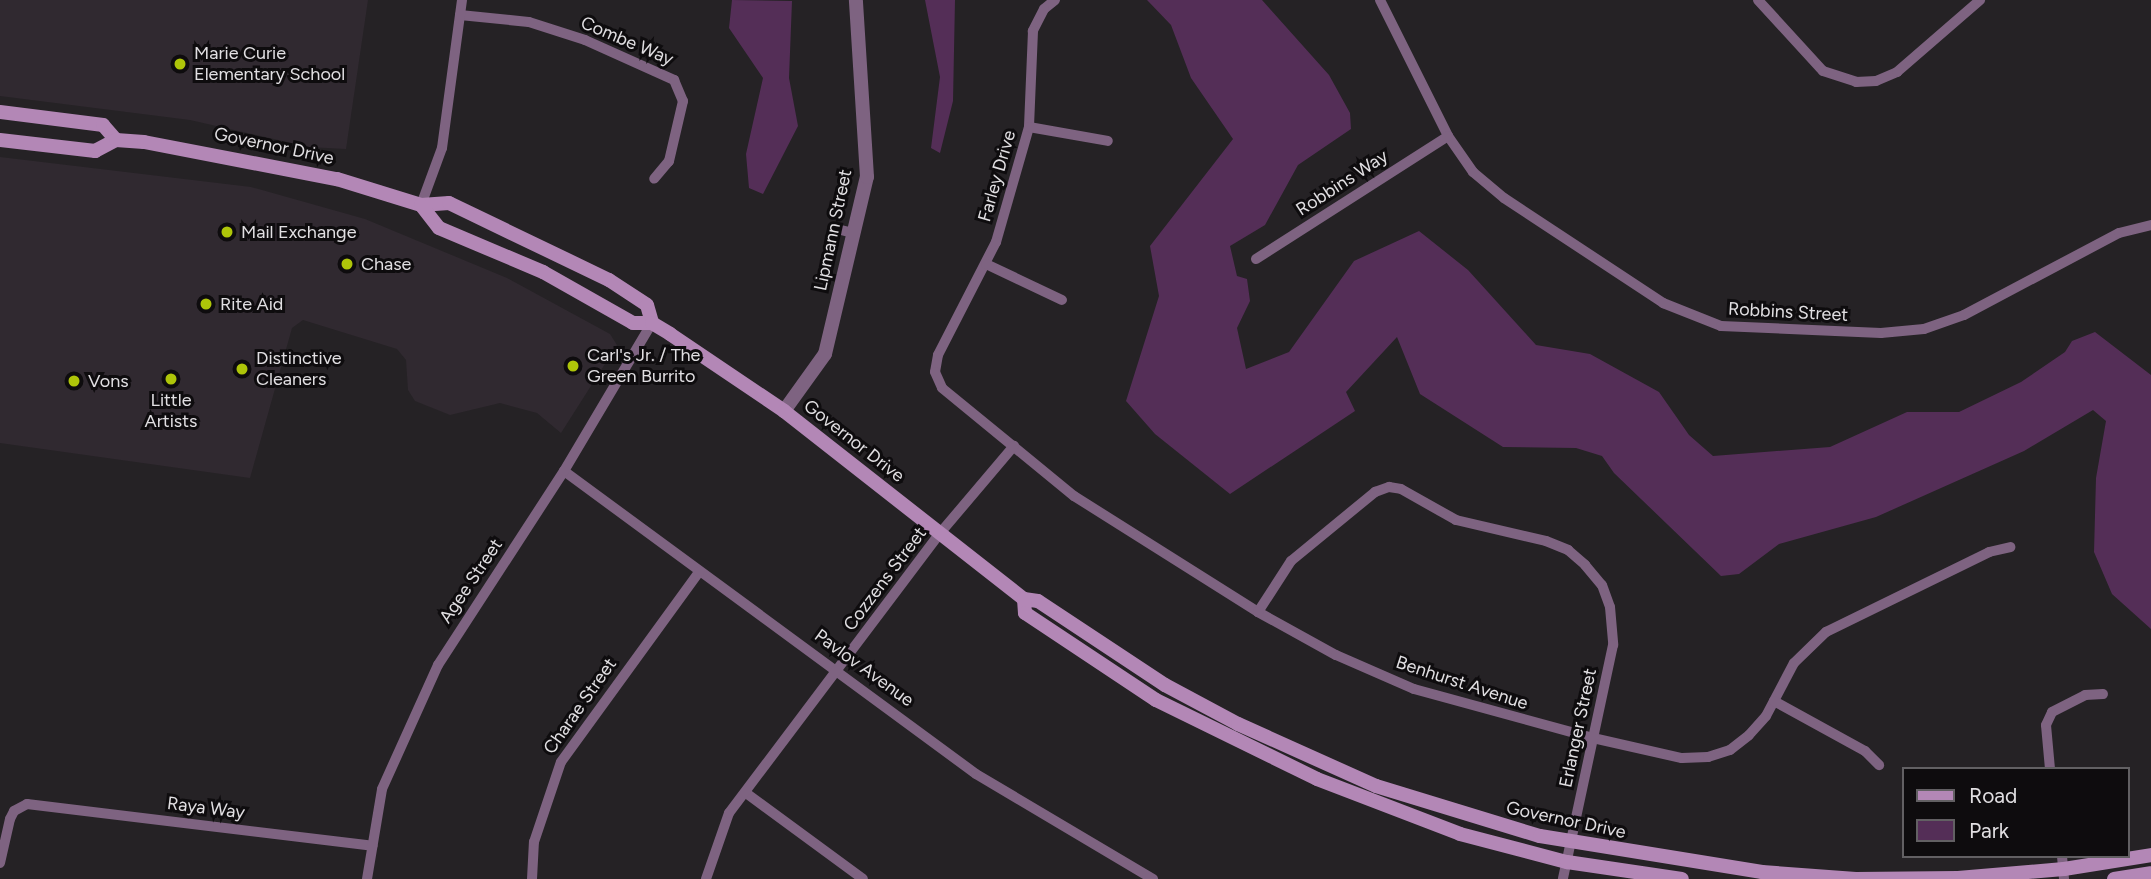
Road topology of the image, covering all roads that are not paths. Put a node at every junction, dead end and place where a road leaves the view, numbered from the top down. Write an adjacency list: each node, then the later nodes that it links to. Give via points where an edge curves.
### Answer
1 (462, 0): 7 (street)
2 (856, 0): 18 (street, Lipmann Street, via 867,177)
3 (1055, 0): 9 (street, Farley Drive, via 1044,9 1033,32)
4 (1380, 0): 10 (street, Robbins Street)
5 (1758, 0): 6 (street, via 1823,71 1856,82 1876,81 1897,72)
6 (1980, 0)
7 (460, 15): 14 (street, Combe Way, via 540,26 585,40 674,80 683,101 669,161); 15 (street, via 442,148)
8 (0, 112): 12 (main road, Governor Drive, via 103,125)
9 (1029, 127): 13 (street); 20 (street, Farley Drive)
10 (1448, 136): 16 (street, Robbins Street, via 1473,172 1504,198 1663,303 1735,329 1881,334 1924,329 1964,315 2119,233); 19 (street, Robbins Way)
11 (0, 140): 12 (main road, Governor Drive, via 95,151)
12 (116, 140): 15 (main road, Governor Drive, via 246,159 337,179)
13 (1108, 141)
14 (654, 179)
15 (421, 205): 22 (main road, Governor Drive, via 439,228 543,272 633,323); 22 (main road, Governor Drive, via 449,203 554,251 648,304)
16 (2151, 225)
17 (837, 229): 18 (street)
18 (853, 233): 24 (street, Lipmann Street, via 825,354)
19 (1256, 259)
20 (986, 264): 21 (street); 23 (street, Farley Drive)
21 (1062, 300)
22 (652, 323): 24 (main road, Governor Drive); 26 (street, Agee Street)
23 (938, 355): 25 (street, Benhurst Avenue, via 935,372 942,388)
24 (784, 411): 27 (main road, Governor Drive)
25 (1014, 446): 27 (street, Cozzens Street); 31 (street, Benhurst Avenue, via 1116,527)
26 (564, 471): 29 (street, Pavlov Avenue); 40 (street, Agee Street, via 438,665 394,753)
27 (941, 532): 30 (main road, Governor Drive); 32 (street, Cozzens Street)
28 (2010, 547): 34 (street, Benhurst Avenue, via 1989,552 1826,632 1794,663)
29 (699, 572): 32 (street, Pavlov Avenue); 48 (street, Charae Street, via 561,762 534,842)
30 (1024, 599): 39 (main road, Governor Drive, via 1038,601 1165,685 1324,765 1466,817); 42 (main road, Governor Drive, via 1025,613 1083,653 1230,739 1317,779 1460,834)
31 (1258, 612): 35 (street, Benhurst Avenue, via 1336,655 1414,689 1495,715); 35 (street, Erlanger Street, via 1291,561 1375,492 1389,487 1401,489 1456,520 1568,550 1602,585 1615,623)
32 (839, 670): 38 (street, Cozzens Street); 51 (street, Pavlov Avenue, via 976,774)
33 (2103, 694): 37 (street, via 2085,695 2053,712 2046,725)
34 (1774, 701): 35 (street, Benhurst Avenue, via 1749,735 1730,750 1708,757 1682,758); 36 (street, via 1865,751)
35 (1593, 738): 39 (street, Erlanger Street)
36 (1879, 765)
37 (2050, 767)
38 (746, 793): 49 (street, Cozzens Street, via 729,813); 50 (street)
39 (1571, 842): 42 (street, Erlanger Street); 46 (main road, Governor Drive, via 1762,872 1856,879)
40 (372, 846): 43 (street, Raya Way, via 37,805 14,811); 47 (street, Agee Street)
41 (2151, 855): 44 (main road, Governor Drive)
42 (1567, 862): 52 (street, Erlanger Street); 53 (main road, Governor Drive)
43 (0, 863)
44 (2063, 868): 46 (main road, Governor Drive)
45 (2151, 873): 54 (main road)
46 (1958, 878)
47 (367, 879)
48 (532, 879)
49 (706, 879)
50 (863, 879)
51 (1153, 879)
52 (1563, 879)
53 (1682, 879)
54 (2114, 879)

